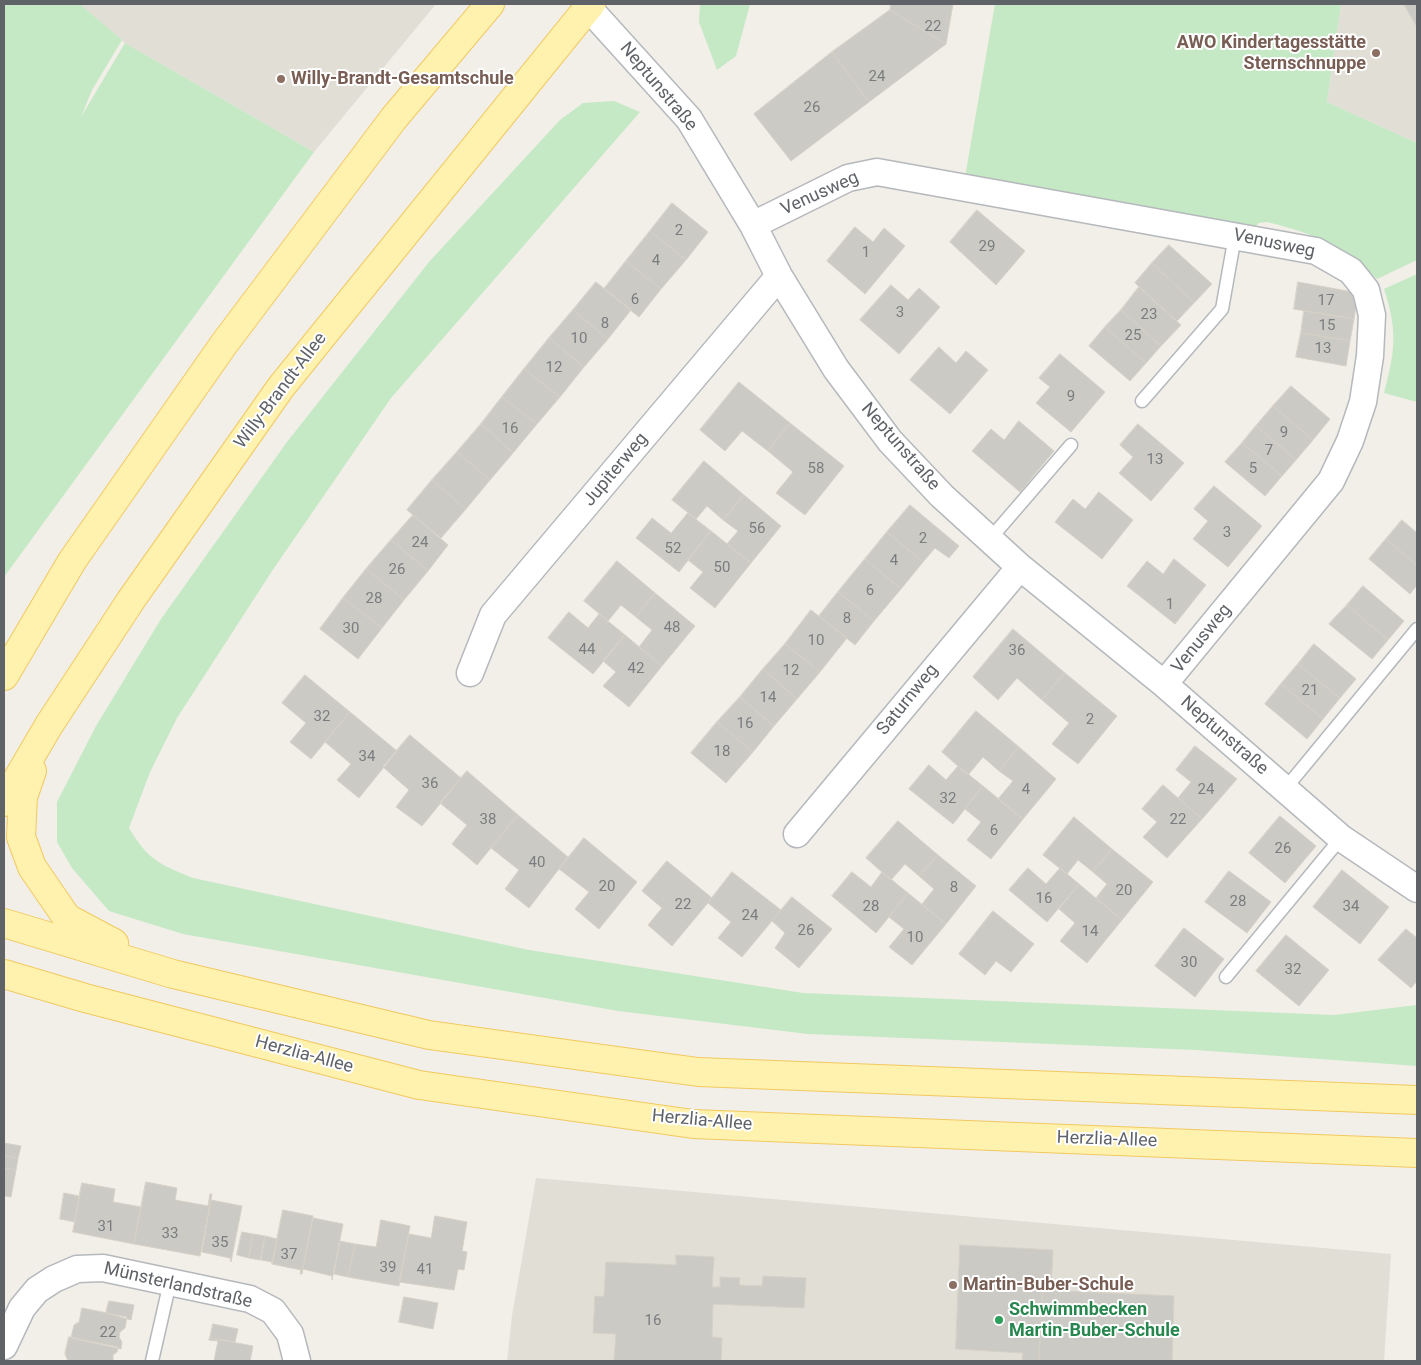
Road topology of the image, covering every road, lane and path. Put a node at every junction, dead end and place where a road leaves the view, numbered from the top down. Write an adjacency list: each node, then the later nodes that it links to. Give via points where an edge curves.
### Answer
1 (490, 4): 10 (main road, via 394,118 224,344)
2 (588, 5): 3 (street, Neptunstraße, via 689,119); 16 (main road, Willy-Brandt-Allee, via 281,387 131,600)
3 (753, 225): 4 (street, Venusweg, via 848,178 877,172); 5 (street, Neptunstraße)
4 (1235, 236): 6 (lane, via 1222,309); 15 (street, Venusweg, via 1316,251 1351,271 1366,290 1372,315 1363,402 1350,441 1331,481)
5 (779, 276): 8 (street, Neptunstraße, via 836,369 890,441 942,496); 13 (street, Jupiterweg, via 493,615)
6 (1142, 401)
7 (1071, 445): 8 (lane)
8 (990, 539): 9 (street, Neptunstraße)
9 (1020, 567): 15 (street, Neptunstraße); 19 (street, Saturnweg)
10 (50, 596): 12 (main road); 14 (main road)
11 (1417, 628): 17 (lane, Neptunstraße)
12 (4, 658)
13 (470, 673)
14 (4, 676)
15 (1164, 684): 17 (street, Neptunstraße)
16 (48, 725): 18 (main road, Willy-Brandt-Allee); 24 (main road, via 23,797 21,837 32,868 66,918)
17 (1285, 789): 20 (street, Neptunstraße)
18 (4, 802)
19 (797, 834)
20 (1341, 838): 21 (street, Neptunstraße); 25 (lane)
21 (1417, 889)
22 (4, 923): 24 (main road)
23 (4, 974): 27 (main road, Herzlia-Allee, via 419,1086 693,1124)
24 (173, 974): 26 (main road, via 429,1035 698,1072)
25 (1226, 977)
26 (1417, 1100)
27 (1417, 1153)
28 (170, 1282): 29 (street, Münsterlandstraße, via 103,1268 77,1268 37,1290 22,1308); 30 (lane); 31 (street, Münsterlandstraße, via 250,1299 272,1311 290,1334)
29 (4, 1346)
30 (152, 1361)
31 (296, 1361)

